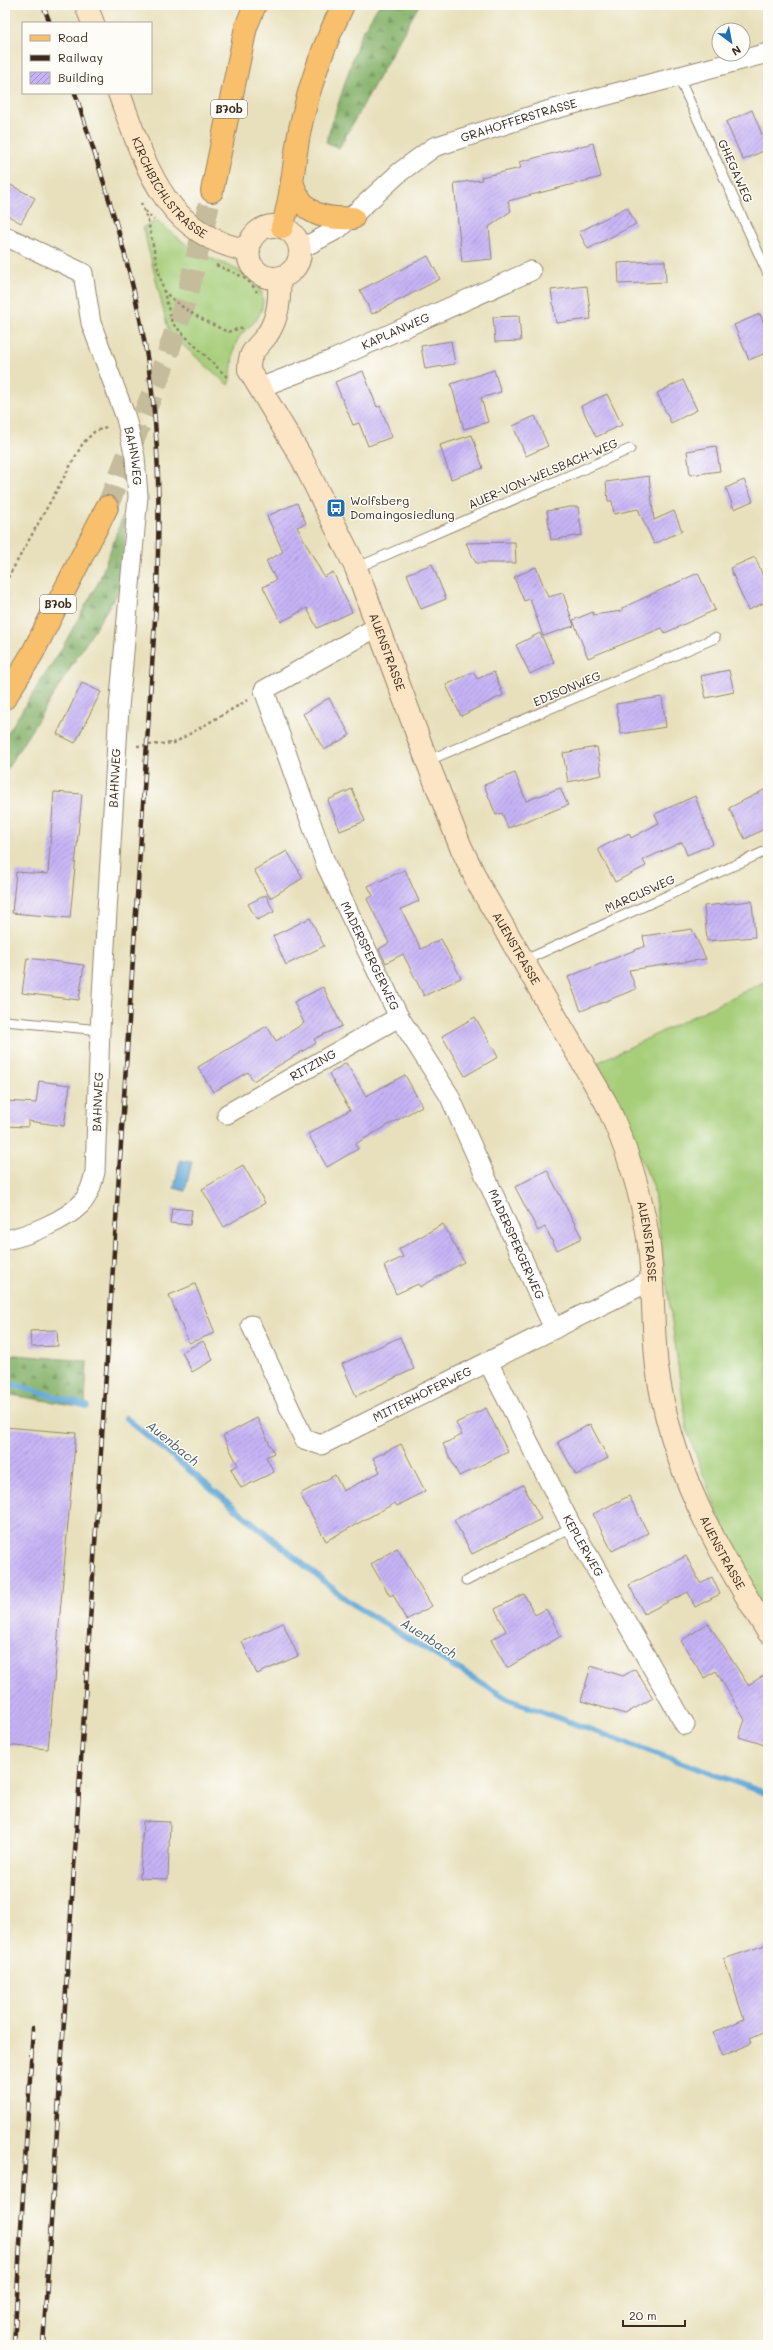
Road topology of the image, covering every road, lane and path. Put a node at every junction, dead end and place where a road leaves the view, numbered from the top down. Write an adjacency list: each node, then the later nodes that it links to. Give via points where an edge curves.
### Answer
1 (86, 5): 5 (street)
2 (245, 5): 6 (main road, B70b)
3 (255, 5): 6 (main road, B70b)
4 (343, 5): 10 (main road, via 325,42 302,120)
5 (93, 22)
6 (246, 27): 11 (main road, B70b)
7 (768, 52): 8 (street, GRAHOFFERSTRASSE)
8 (679, 78): 13 (street, GRAHOFFERSTRASSE, via 547,112 434,147 400,172); 21 (lane, GHEGAWEG)
9 (119, 94): 18 (street, KIRCHBICHLSTRASSE, via 146,166 164,197 180,217 214,241)
10 (292, 182): 13 (main road, via 298,198 306,209 338,219); 15 (main road, via 288,210)
11 (212, 191)
12 (144, 210): 14 (path)
13 (353, 218): 17 (street, GRAHOFFERSTRASSE, via 324,238 310,244)
14 (158, 224)
15 (282, 228): 17 (street, via 292,234); 18 (street, via 274,226 261,230 253,238)
16 (5, 236): 27 (street, BAHNWEG, via 83,273 91,323)
17 (299, 245): 22 (street, via 298,263 291,272)
18 (249, 251): 22 (street, via 256,270 265,276)
19 (213, 264): 24 (path, via 242,275 252,284)
20 (531, 271): 26 (street, KAPLANWEG, via 334,359)
21 (768, 274)
22 (279, 278): 26 (street, AUENSTRASSE, via 280,302 275,319 249,359 249,370)
23 (163, 289): 25 (path, via 174,301 203,320 228,332)
24 (258, 295)
25 (247, 325)
26 (259, 388): 30 (street, AUENSTRASSE, via 301,457)
27 (126, 418): 31 (path, via 94,432 83,443); 42 (street, BAHNWEG, via 135,457 138,496 119,708)
28 (630, 450): 30 (lane, AUER-VON-WELSBACH-WEG)
29 (107, 507): 35 (main road, B70b, via 32,654)
30 (356, 568): 32 (street, AUENSTRASSE)
31 (5, 583)
32 (377, 627): 34 (street); 37 (street, AUENSTRASSE)
33 (716, 638): 37 (lane, EDISONWEG)
34 (264, 690): 36 (path, via 174,743); 40 (street, MADERSPERGERWEG, via 326,865)
35 (5, 698)
36 (134, 746)
37 (427, 761): 39 (street, AUENSTRASSE, via 466,859)
38 (768, 850): 39 (lane, MARCUSWEG)
39 (522, 961): 45 (street, AUENSTRASSE, via 606,1103 623,1140 642,1203)
40 (399, 1017): 43 (street, RITZING); 47 (street, MADERSPERGERWEG, via 449,1096)
41 (5, 1021): 42 (lane)
42 (100, 1030): 44 (street, BAHNWEG, via 95,1172 90,1191 80,1205 64,1217 18,1238)
43 (227, 1114)
44 (5, 1240)
45 (652, 1280): 47 (street, MITTERHOFERWEG); 51 (street, AUENSTRASSE, via 657,1367 676,1452 692,1497 718,1548)
46 (251, 1325): 48 (street, MITTERHOFERWEG, via 304,1439 321,1445)
47 (554, 1329): 48 (street, MITTERHOFERWEG)
48 (488, 1362): 49 (street, KEPLERWEG)
49 (572, 1527): 50 (lane); 52 (street, KEPLERWEG)
50 (466, 1581)
51 (768, 1632)
52 (685, 1725)

